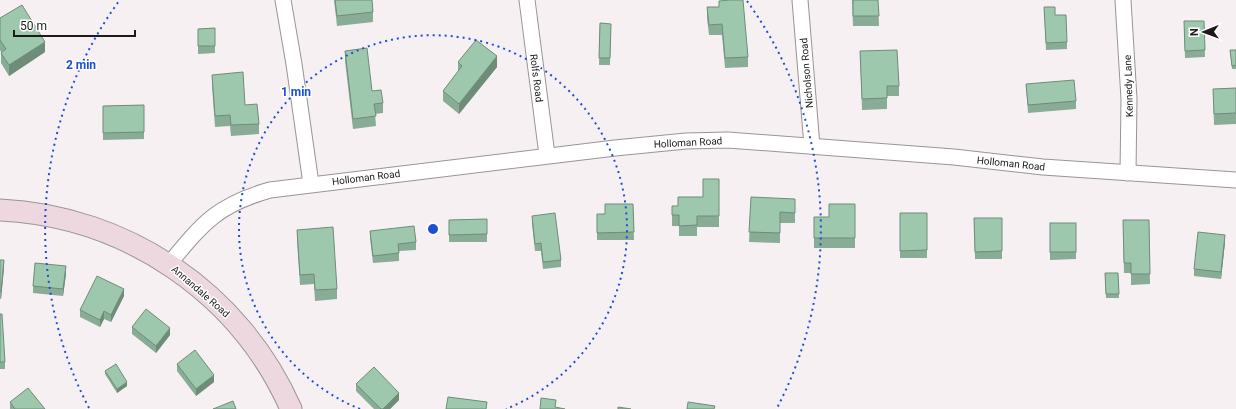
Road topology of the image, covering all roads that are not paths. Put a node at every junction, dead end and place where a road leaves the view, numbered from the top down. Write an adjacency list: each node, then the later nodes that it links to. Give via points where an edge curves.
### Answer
1 (283, 0): 9 (street)
2 (527, 0): 6 (street, Rolfs Road)
3 (800, 0): 5 (street, Nicholson Road)
4 (1123, 0): 7 (street, Kennedy Lane, via 1129,99)
5 (812, 146): 6 (street, Holloman Road, via 728,140 686,141); 7 (street, Holloman Road)
6 (546, 156): 9 (street, Holloman Road)
7 (1128, 173): 8 (street, Holloman Road)
8 (1236, 180)
9 (311, 184): 11 (street, Holloman Road, via 270,190 224,207 202,224)
10 (0, 210): 11 (main road, Annandale Road, via 21,211 80,223)
11 (169, 264): 12 (main road, Annandale Road, via 221,307 250,339 267,364)
12 (291, 409)

